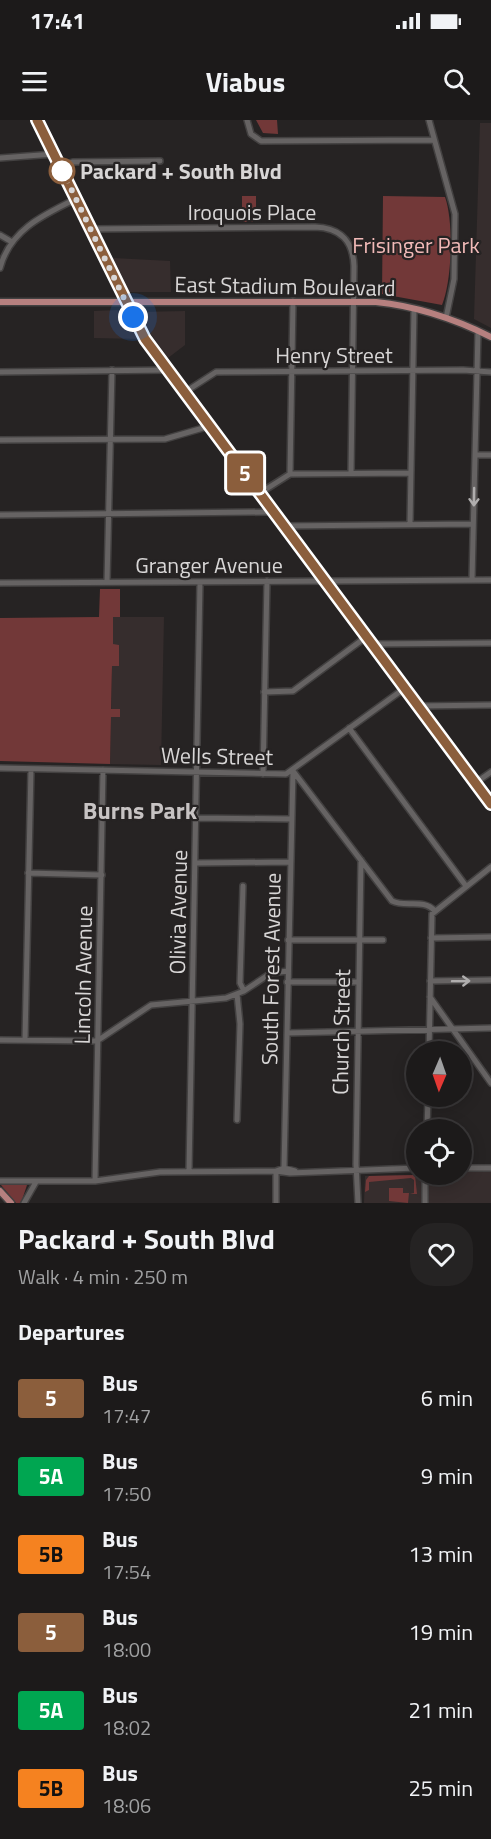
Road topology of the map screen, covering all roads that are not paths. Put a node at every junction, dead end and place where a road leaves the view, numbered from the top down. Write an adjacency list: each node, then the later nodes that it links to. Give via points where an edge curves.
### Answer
1 (37, 120): 5 (main road)
2 (247, 120): 4 (street, via 251,135 261,141)
3 (429, 120): 4 (street)
4 (433, 140): 19 (street, via 455,214 454,279)
5 (54, 154): 6 (street); 8 (main road)
6 (0, 158)
7 (160, 161): 8 (street, via 73,162)
8 (60, 166): 9 (main road)
9 (76, 199): 10 (main road); 12 (street, via 36,219)
10 (91, 230): 15 (street, Iroquois Place, via 326,227 343,235 352,250); 16 (main road)
11 (0, 235): 12 (street)
12 (12, 242): 13 (street)
13 (0, 268)
14 (293, 301): 15 (main road, East Stadium Boulevard); 16 (main road, East Stadium Boulevard); 28 (street)
15 (353, 301): 18 (main road, East Stadium Boulevard); 24 (street, Iroquois Place)
16 (126, 302): 17 (main road, East Stadium Boulevard); 23 (main road, via 145,339)
17 (0, 303)
18 (414, 309): 19 (main road, East Stadium Boulevard); 25 (street)
19 (446, 318): 20 (main road, East Stadium Boulevard)
20 (478, 331): 21 (main road, East Stadium Boulevard); 26 (street)
21 (491, 337)
22 (112, 370): 23 (street); 27 (street); 32 (street)
23 (168, 370): 30 (main road)
24 (352, 370): 25 (street, Henry Street); 28 (street, Henry Street); 36 (street, Iroquois Place)
25 (412, 370): 26 (street, Henry Street); 37 (street)
26 (477, 371): 29 (street, Henry Street); 34 (street)
27 (0, 372)
28 (292, 372): 30 (street, Henry Street, via 212,372); 38 (street)
29 (491, 372)
30 (185, 392): 31 (main road)
31 (210, 426): 32 (street, via 165,439); 39 (main road)
32 (110, 439): 33 (street); 41 (street)
33 (0, 440)
34 (475, 455): 35 (street); 44 (street, one-way to 44)
35 (491, 455)
36 (351, 473): 37 (street); 38 (street)
37 (411, 473): 43 (street)
38 (290, 474): 39 (street)
39 (260, 493): 40 (main road)
40 (271, 509): 41 (street); 45 (main road)
41 (108, 513): 42 (street); 50 (street)
42 (0, 515)
43 (410, 524): 44 (street); 45 (street)
44 (473, 524): 47 (street)
45 (284, 526): 46 (main road)
46 (324, 580): 47 (street, Granger Avenue); 49 (street, Granger Avenue); 53 (main road)
47 (472, 580): 48 (street, Granger Avenue)
48 (491, 580)
49 (267, 581): 51 (street, Granger Avenue); 57 (street)
50 (107, 582): 51 (street, Granger Avenue); 52 (street, Granger Avenue)
51 (200, 582): 66 (street, Olivia Avenue)
52 (0, 583)
53 (366, 638): 55 (main road); 57 (street, via 293,691)
54 (491, 643): 55 (street)
55 (371, 644): 56 (main road)
56 (405, 688): 59 (main road); 60 (street, Wells Street)
57 (264, 692): 67 (street)
58 (491, 705): 59 (street)
59 (418, 706): 68 (main road)
60 (349, 728): 64 (street, Wells Street); 79 (street)
61 (0, 768): 62 (street, Wells Street)
62 (31, 769): 63 (street, Wells Street); 76 (street)
63 (104, 770): 66 (street, Wells Street); 77 (street, Lincoln Avenue)
64 (293, 771): 67 (street, Wells Street); 71 (street, South Forest Avenue); 72 (street)
65 (491, 771): 68 (street)
66 (197, 773): 67 (street, Wells Street); 70 (street, Olivia Avenue)
67 (262, 774)
68 (476, 783): 69 (main road)
69 (491, 804)
70 (197, 818): 71 (street); 74 (street, Olivia Avenue)
71 (291, 819): 73 (street, South Forest Avenue)
72 (361, 860): 80 (street, via 394,903 424,903); 83 (street, Church Street)
73 (290, 862): 74 (street); 84 (street, South Forest Avenue)
74 (196, 863): 94 (street, Olivia Avenue)
75 (491, 867): 79 (street)
76 (28, 873): 77 (street); 101 (street)
77 (102, 875): 102 (street, Lincoln Avenue)
78 (243, 886): 91 (street, via 240,983)
79 (466, 886): 80 (street)
80 (435, 911): 82 (street, via 431,916)
81 (491, 937): 82 (street)
82 (431, 938): 88 (street)
83 (359, 939): 84 (street); 85 (street); 90 (street, Church Street)
84 (288, 940): 86 (street, South Forest Avenue)
85 (383, 940)
86 (288, 971): 89 (street, South Forest Avenue); 91 (street, via 271,973)
87 (491, 980): 88 (street, one-way to 87)
88 (430, 981): 93 (street)
89 (287, 982): 90 (street); 99 (street, South Forest Avenue)
90 (359, 982): 98 (street, Church Street)
91 (244, 991): 92 (street)
92 (237, 994): 94 (street); 105 (street)
93 (430, 997): 96 (street); 97 (street)
94 (193, 1002): 102 (street, via 151,1005); 110 (street, Olivia Avenue)
95 (491, 1028): 96 (street)
96 (452, 1029): 97 (street); 104 (street)
97 (429, 1031): 98 (street); 103 (street)
98 (358, 1032): 99 (street); 109 (street, Church Street)
99 (287, 1033): 111 (street, South Forest Avenue)
100 (0, 1040): 101 (street)
101 (25, 1040): 102 (street)
102 (97, 1041): 113 (street, Lincoln Avenue)
103 (429, 1041)
104 (491, 1083)
105 (237, 1120)
106 (406, 1168): 109 (street)
107 (472, 1168): 108 (street)
108 (491, 1168)
109 (357, 1170): 111 (street); 120 (street, Church Street)
110 (189, 1171): 111 (street); 113 (street)
111 (280, 1171): 119 (street, South Forest Avenue)
112 (0, 1181): 114 (street)
113 (95, 1181): 114 (street)
114 (36, 1182): 118 (street)
115 (426, 1185): 121 (street)
116 (0, 1191): 117 (main road)
117 (11, 1203)
118 (24, 1203)
119 (276, 1203)
120 (358, 1203)
121 (425, 1203)

